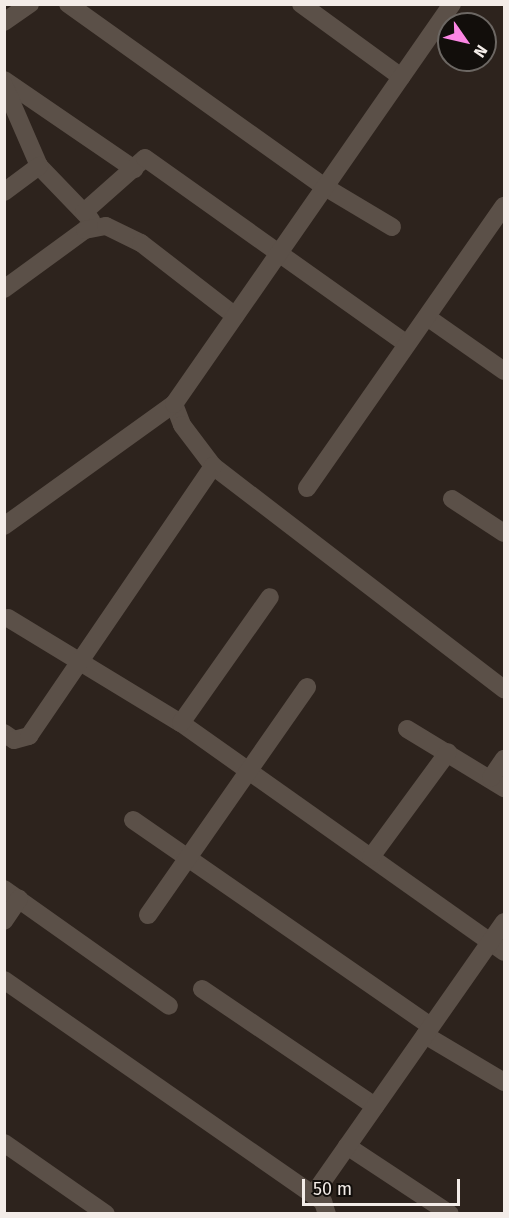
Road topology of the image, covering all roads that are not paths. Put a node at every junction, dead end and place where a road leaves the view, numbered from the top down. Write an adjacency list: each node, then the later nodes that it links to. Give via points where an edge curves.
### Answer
1 (30, 4): 5 (street)
2 (68, 4): 11 (street)
3 (301, 4): 6 (street)
4 (452, 4): 6 (street)
5 (4, 22)
6 (401, 77): 11 (street)
7 (4, 80): 10 (street)
8 (4, 85): 9 (street)
9 (39, 166): 12 (street); 14 (street)
10 (134, 169): 14 (street); 17 (street, via 145,158)
11 (325, 187): 15 (street); 17 (street)
12 (4, 192)
13 (504, 210): 20 (street)
14 (84, 212): 16 (street)
15 (392, 227)
16 (98, 228): 18 (street, via 85,230); 19 (street, via 120,230 141,243)
17 (277, 256): 19 (street); 21 (street)
18 (4, 289)
19 (235, 316): 23 (street)
20 (427, 317): 21 (street); 22 (street)
21 (407, 344): 25 (street)
22 (504, 371)
23 (174, 404): 24 (street, via 182,425); 27 (street)
24 (213, 466): 31 (street); 33 (street)
25 (307, 488)
26 (453, 499): 28 (street)
27 (4, 526)
28 (504, 533)
29 (270, 597): 34 (street)
30 (8, 618): 31 (street)
31 (80, 664): 34 (street); 36 (street, via 29,736 14,740)
32 (308, 687): 39 (street)
33 (504, 690)
34 (181, 723): 39 (street)
35 (407, 729): 37 (street)
36 (4, 733)
37 (447, 752): 40 (street); 42 (street)
38 (504, 759): 40 (street)
39 (248, 771): 42 (street); 43 (street)
40 (498, 783)
41 (133, 820): 43 (street)
42 (371, 857): 48 (street)
43 (188, 859): 45 (street); 52 (street)
44 (12, 894): 46 (street); 51 (street)
45 (148, 915)
46 (4, 921)
47 (504, 922): 48 (street)
48 (497, 947): 52 (street)
49 (4, 980): 57 (street)
50 (202, 989): 54 (street)
51 (169, 1005)
52 (428, 1031): 53 (street); 54 (street)
53 (504, 1082)
54 (375, 1106): 56 (street)
55 (4, 1143): 58 (street)
56 (347, 1146): 57 (street); 60 (street)
57 (313, 1195): 59 (street)
58 (106, 1214)
59 (327, 1214)
60 (450, 1214)

